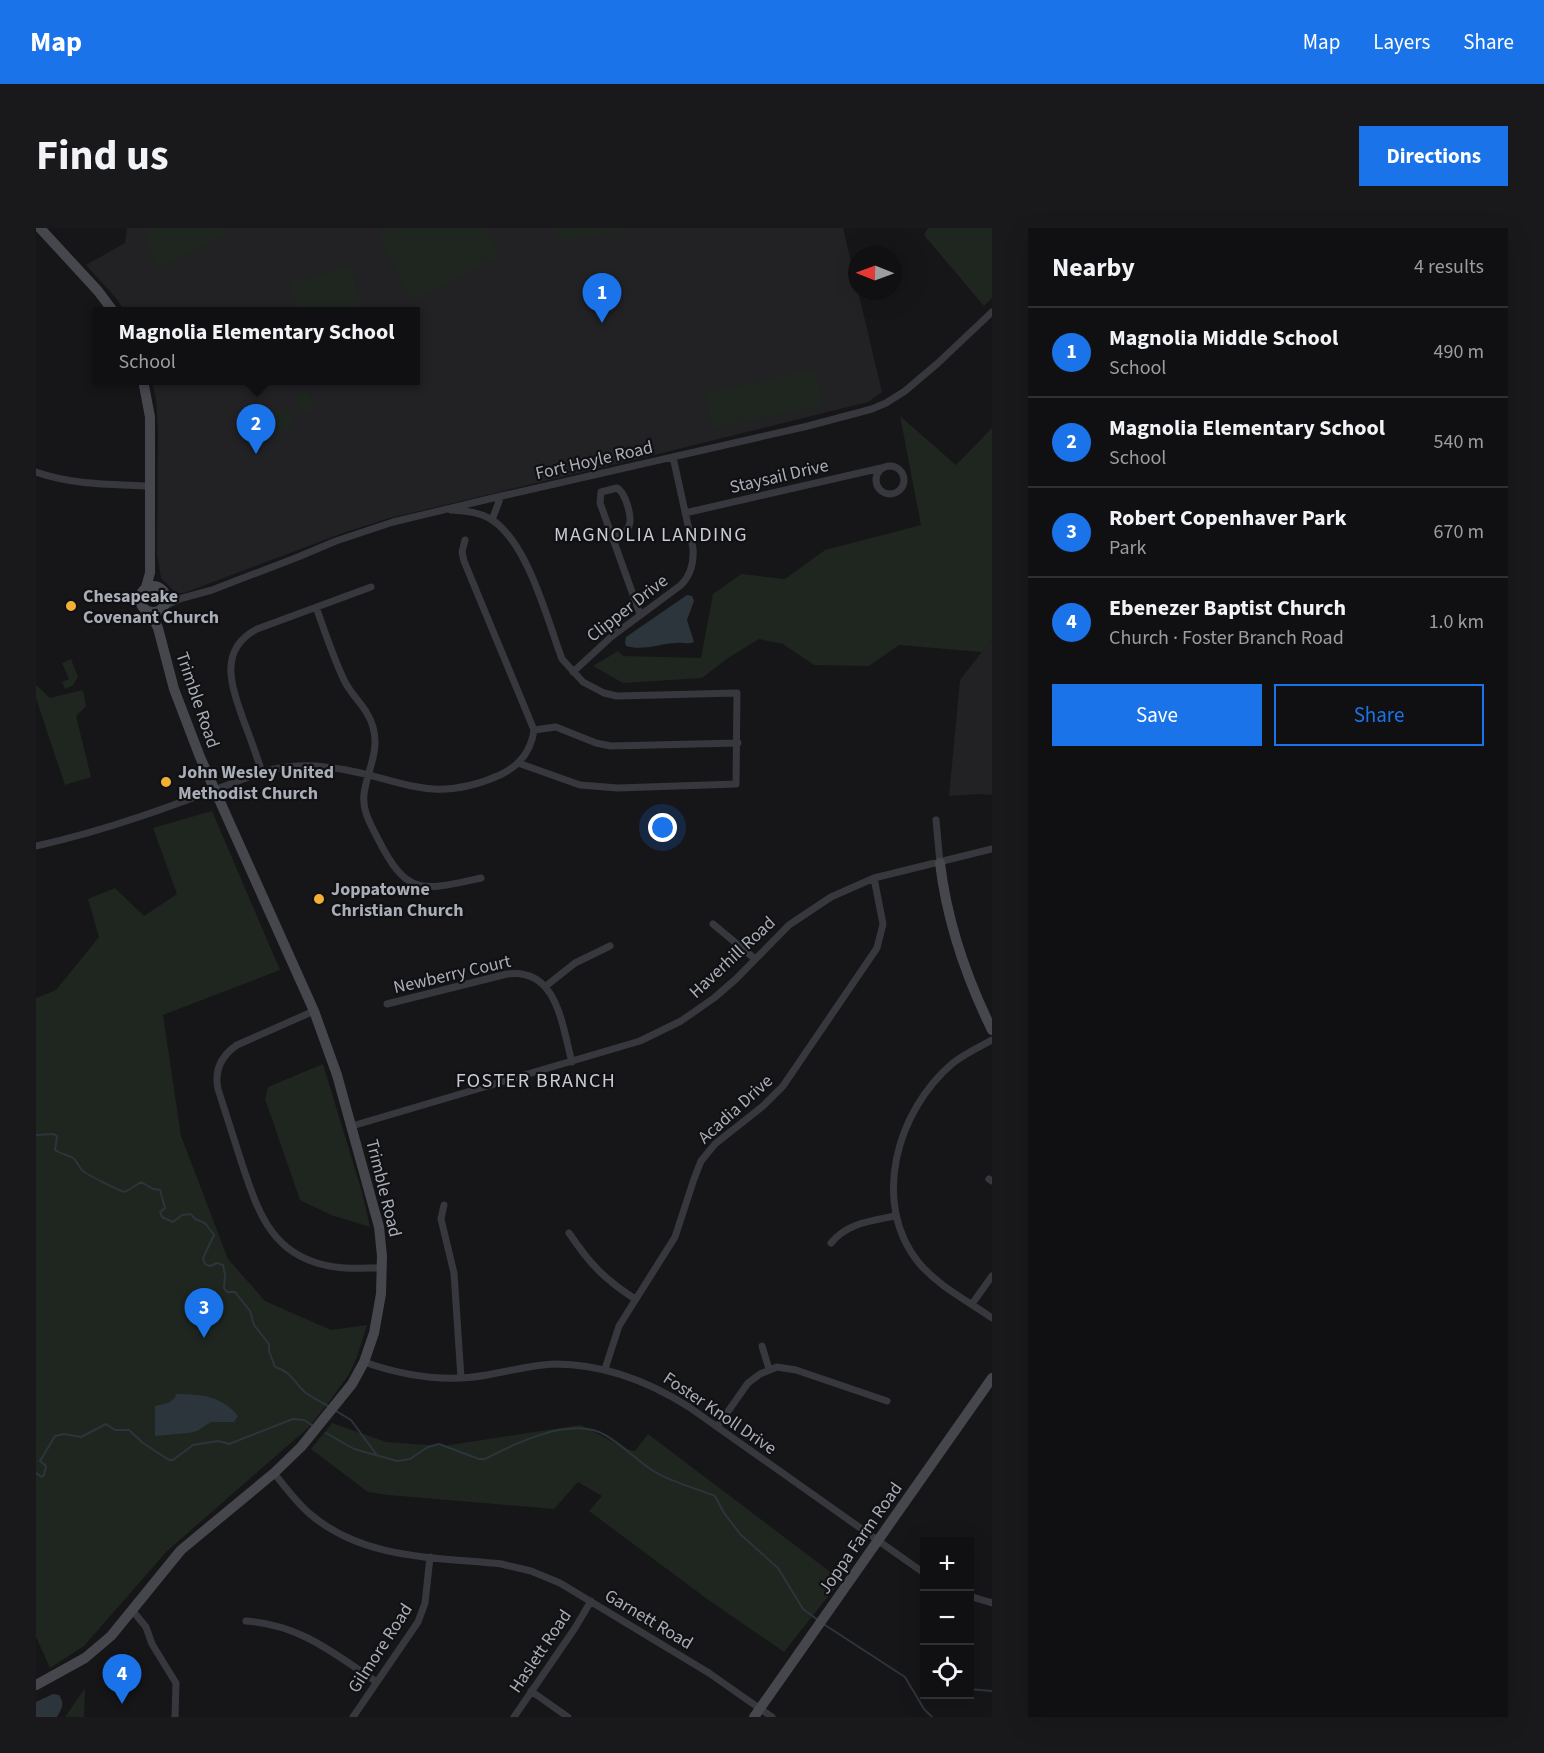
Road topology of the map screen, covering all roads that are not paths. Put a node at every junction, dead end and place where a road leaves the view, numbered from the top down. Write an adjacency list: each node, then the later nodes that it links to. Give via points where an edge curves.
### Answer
1 (40, 228): 2 (street)
2 (109, 307)
3 (992, 312): 5 (street, Fort Hoyle Road, via 938,363 886,403 808,426)
4 (144, 385): 8 (street, via 150,417)
5 (673, 457): 9 (street, Fort Hoyle Road); 11 (street, Clipper Drive)
6 (881, 468): 6 (street, via 894,466 902,472 903,485 897,492 883,493 876,486); 11 (street, Staysail Drive)
7 (36, 472): 8 (street, via 83,483)
8 (149, 486): 15 (street)
9 (501, 496): 10 (street, Fort Hoyle Road); 12 (street)
10 (446, 509): 12 (street); 19 (street, Fort Hoyle Road, via 346,537 212,590)
11 (685, 513): 23 (street, Clipper Drive, via 693,555 689,575)
12 (492, 520): 25 (street, via 524,558 562,659)
13 (612, 539): 13 (street, via 599,496 617,488 624,495 630,523); 23 (street)
14 (465, 540): 26 (street, via 464,561)
15 (150, 573): 16 (street); 18 (street)
16 (146, 587): 18 (street); 22 (street, via 140,594 140,603)
17 (371, 587): 21 (street)
18 (162, 590): 19 (street); 20 (street)
19 (178, 599): 20 (street, Fort Hoyle Road)
20 (164, 607): 22 (street, via 154,612); 24 (street, Trimble Road)
21 (316, 607): 29 (street, via 250,633 233,656 232,686); 30 (street, via 344,681 373,723 375,747)
22 (146, 610): 24 (street, Trimble Road)
23 (640, 614): 25 (street, Clipper Drive)
24 (158, 628): 31 (street, Trimble Road, via 174,689)
25 (573, 672): 27 (street, via 593,688 617,696 737,693)
26 (534, 730): 27 (street, via 556,727 611,746); 28 (street, via 530,748)
27 (738, 743): 28 (street, via 736,784 618,789 580,785)
28 (518, 763): 30 (street, via 486,781 452,789 413,788)
29 (262, 771): 30 (street, via 318,766); 31 (street)
30 (369, 776): 36 (street, via 364,794 367,816 395,870 426,887)
31 (215, 790): 33 (street, via 119,824); 43 (street, Trimble Road)
32 (936, 820): 35 (street)
33 (36, 846)
34 (992, 849): 35 (street, Haverhill Road)
35 (940, 863): 37 (street, Haverhill Road); 44 (street, via 963,963)
36 (481, 878)
37 (874, 878): 40 (street, Haverhill Road, via 800,916); 54 (street, Acadia Drive, via 884,924 877,948 783,1086 705,1156 675,1237)
38 (713, 924): 40 (street)
39 (609, 946): 41 (street, via 575,963)
40 (755, 959): 46 (street, Haverhill Road, via 721,993 681,1021 640,1041)
41 (546, 986): 42 (street, Newberry Court, via 534,977 515,973); 46 (street)
42 (387, 1004)
43 (314, 1011): 47 (street, Trimble Road); 52 (street, via 228,1052 217,1070 218,1089 257,1208 271,1233 312,1262 343,1268)
44 (992, 1030)
45 (992, 1040): 49 (street, via 953,1064 928,1089 916,1108 896,1160)
46 (572, 1062): 47 (street, Haverhill Road)
47 (352, 1126): 52 (street, Trimble Road, via 376,1210)
48 (444, 1206): 61 (street, via 441,1219 454,1273)
49 (895, 1216): 51 (street, via 855,1225 839,1233); 55 (street, via 919,1263)
50 (569, 1233): 54 (street, via 592,1266)
51 (831, 1243)
52 (382, 1268): 58 (street, Trimble Road, via 378,1313)
53 (992, 1275): 55 (street)
54 (635, 1299): 59 (street, Acadia Drive, via 619,1326)
55 (972, 1304): 56 (street)
56 (992, 1318)
57 (762, 1346): 60 (street)
58 (364, 1362): 61 (street, Foster Knoll Drive, via 412,1376); 65 (street, Trimble Road, via 352,1384 307,1440)
59 (605, 1369): 61 (street, Foster Knoll Drive, via 545,1365); 64 (street, Foster Knoll Drive, via 657,1388)
60 (769, 1369): 63 (street, via 787,1368); 64 (street, via 748,1383)
61 (461, 1378)
62 (992, 1378): 66 (street, Joppa Farm Road)
63 (887, 1401)
64 (717, 1427): 66 (street, Foster Knoll Drive)
65 (274, 1473): 67 (street, Garnett Road, via 305,1509 336,1532 380,1550); 72 (street, Trimble Road, via 181,1550)
66 (878, 1541): 68 (street, Foster Knoll Drive); 77 (street, Joppa Farm Road)
67 (430, 1557): 70 (street, Garnett Road, via 501,1564 551,1579); 74 (street, Gilmore Road, via 422,1613)
68 (920, 1570)
69 (974, 1598): 71 (street)
70 (591, 1601): 76 (street, Haslett Road); 77 (street, Garnett Road, via 709,1673)
71 (992, 1603)
72 (132, 1610): 75 (street, Trimble Road, via 111,1636 85,1658); 78 (street, via 146,1627 176,1683)
73 (246, 1621): 74 (street, via 282,1626 306,1635)
74 (377, 1682): 79 (street, Gilmore Road)
75 (36, 1685)
76 (531, 1691): 80 (street, Haslett Road); 81 (street)
77 (757, 1713): 82 (street, Garnett Road)
78 (175, 1717)
79 (353, 1717)
80 (514, 1717)
81 (568, 1717)
82 (772, 1717)

